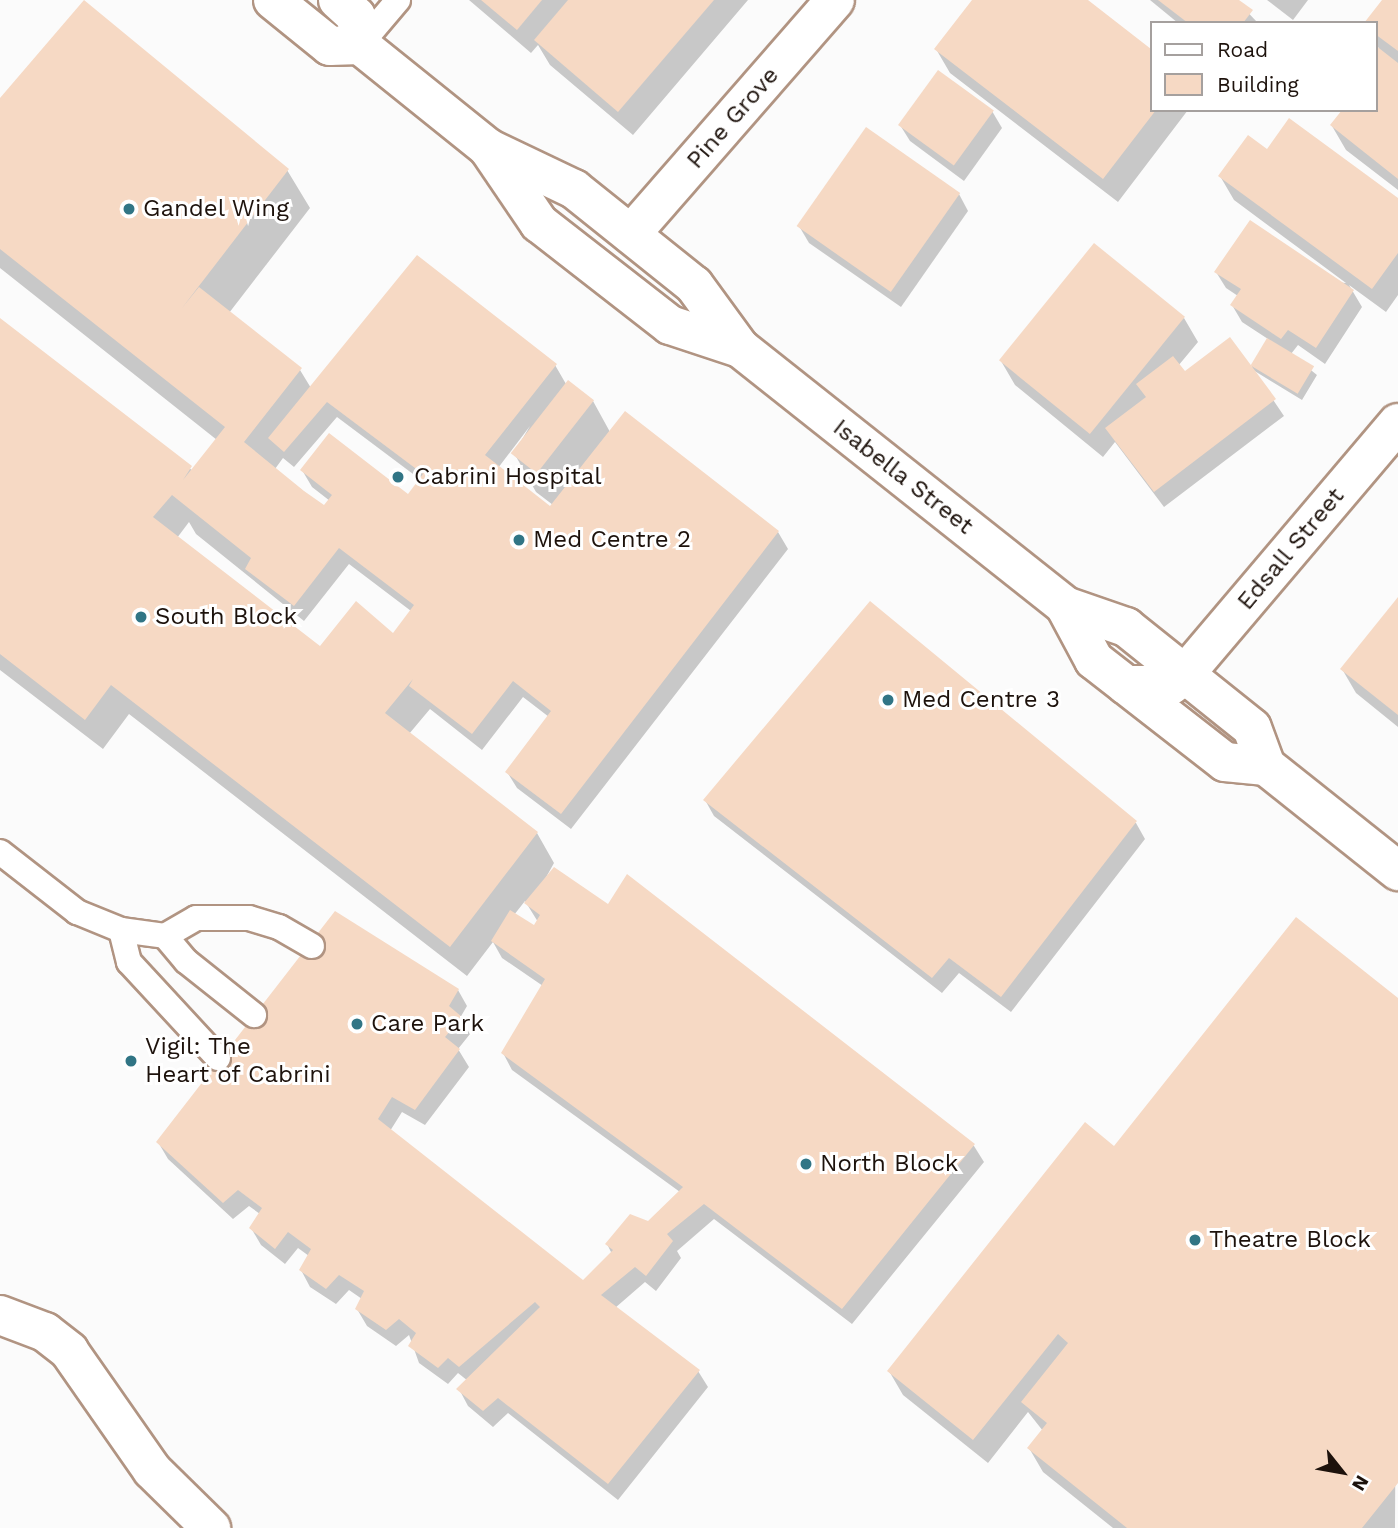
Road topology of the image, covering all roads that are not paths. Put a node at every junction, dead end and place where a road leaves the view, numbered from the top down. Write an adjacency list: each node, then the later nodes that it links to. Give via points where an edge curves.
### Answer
1 (273, 0): 5 (street, via 330,47)
2 (338, 0): 5 (street, via 356,16)
3 (398, 0): 5 (lane)
4 (835, 0): 7 (street, Pine Grove)
5 (360, 45): 6 (street, Isabella Street)
6 (488, 148): 7 (street, Isabella Street, via 574,189); 8 (street, Isabella Street, via 539,223 670,325)
7 (631, 234): 8 (street, Isabella Street, via 694,285)
8 (740, 348): 10 (street, Isabella Street)
9 (1398, 424): 11 (street, Edsall Street)
10 (1065, 606): 11 (street, Isabella Street, via 1126,627); 12 (street, Isabella Street, via 1094,660)
11 (1185, 674): 12 (street, via 1171,685); 13 (street, Isabella Street, via 1252,728)
12 (1126, 685): 13 (street, Isabella Street, via 1225,762)
13 (1266, 766): 15 (street)
14 (0, 852): 16 (lane, via 77,912)
15 (1398, 871)
16 (121, 930): 17 (lane); 20 (lane, via 129,962)
17 (165, 936): 18 (lane, via 196,918 249,918 279,927); 19 (lane, via 186,961)
18 (312, 946)
19 (254, 1015)
20 (218, 1058)
21 (4, 1315): 22 (street, via 45,1332 69,1351 152,1471)
22 (211, 1528)

